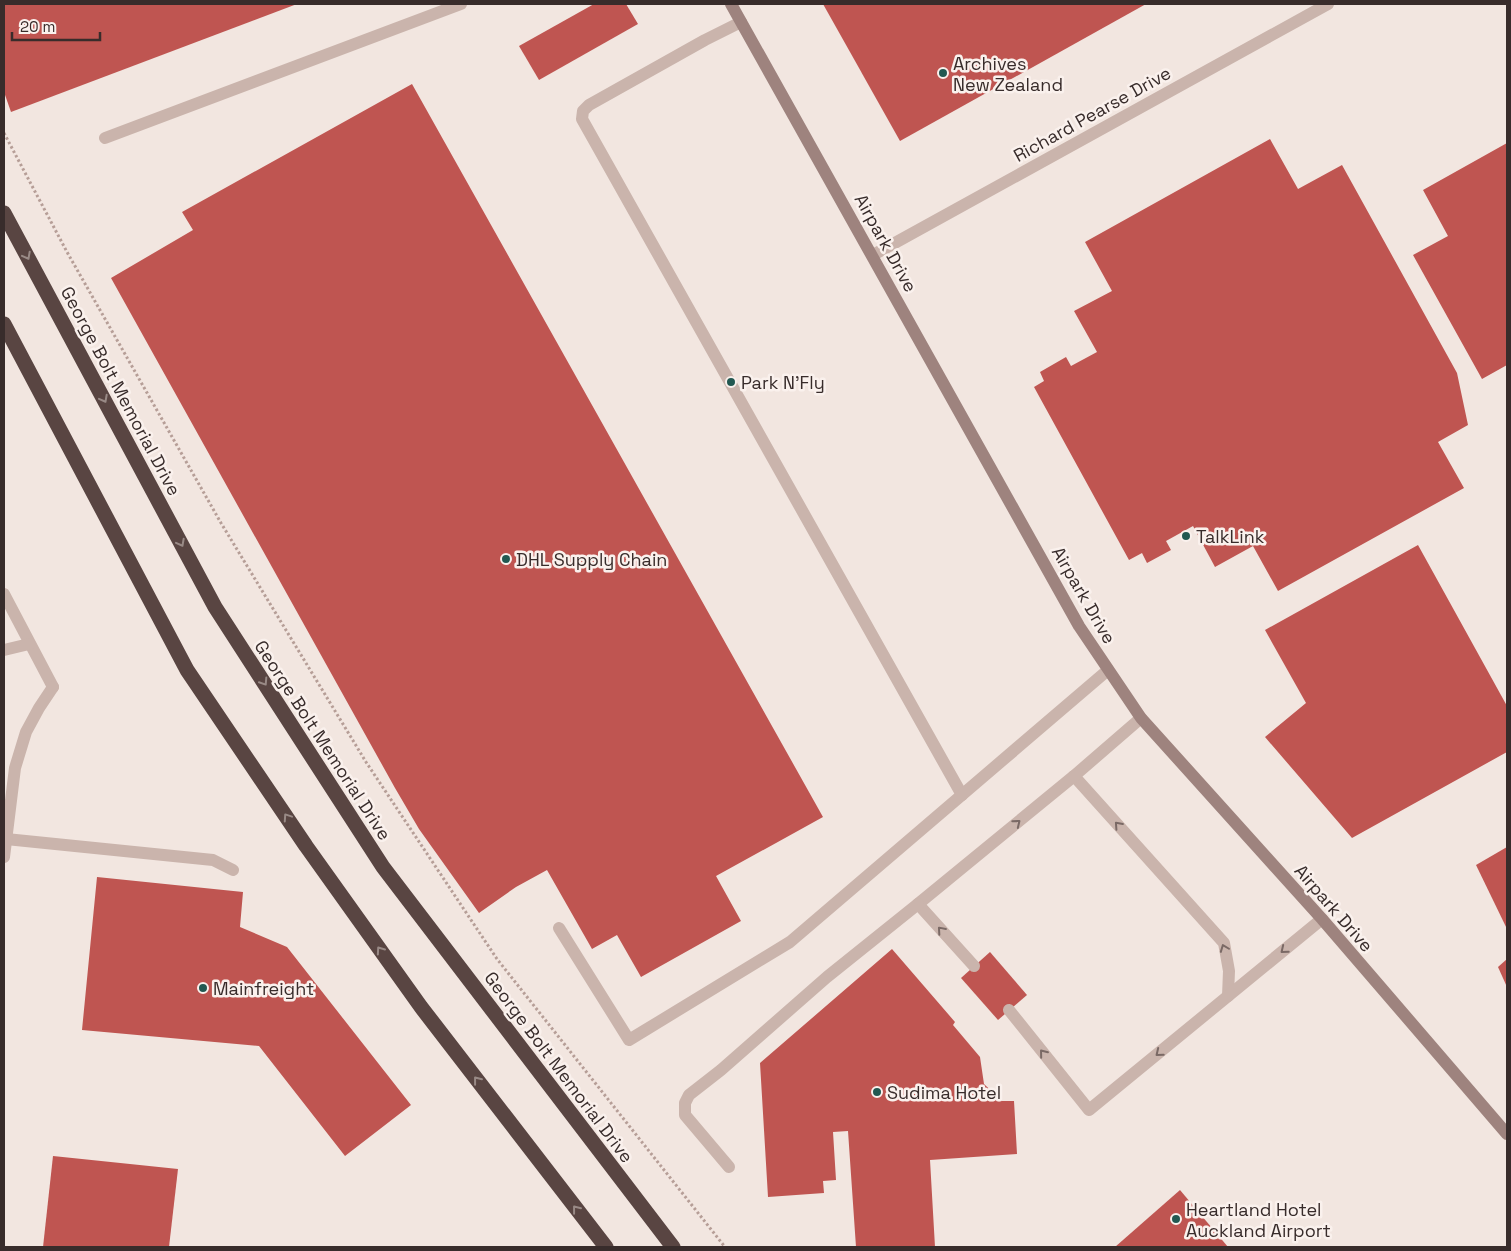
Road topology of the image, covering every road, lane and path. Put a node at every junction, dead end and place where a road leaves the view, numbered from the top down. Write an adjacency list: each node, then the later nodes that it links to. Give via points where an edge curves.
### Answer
1 (461, 4): 6 (street)
2 (731, 4): 4 (street, Airpark Drive)
3 (1328, 4): 8 (street, Richard Pearse Drive)
4 (741, 22): 8 (street, Airpark Drive); 16 (street, via 589,105 583,111 582,119)
5 (4, 133): 30 (path, via 67,252 221,523 366,762 497,959)
6 (105, 138)
7 (4, 213): 29 (highway, George Bolt Memorial Drive, one-way to 29, via 215,607 372,850)
8 (873, 255): 13 (street, Airpark Drive, via 1079,626)
9 (4, 324): 28 (highway, one-way to 9, via 421,1007 187,670)
10 (4, 594): 11 (street)
11 (29, 644): 12 (street); 17 (street, via 53,687 26,732 15,768)
12 (4, 650)
13 (1108, 670): 14 (street, Airpark Drive); 16 (street)
14 (1141, 718): 15 (street); 21 (street, Airpark Drive)
15 (1074, 776): 20 (street, one-way to 15); 24 (street, one-way to 15, via 1229,971 1224,943)
16 (962, 795): 22 (street, via 790,942 629,1040)
17 (6, 839): 18 (street); 19 (street, via 213,860)
18 (4, 857)
19 (233, 870)
20 (918, 904): 23 (street, one-way to 20); 27 (street, via 827,977 689,1096 685,1115)
21 (1322, 919): 24 (street, one-way to 24); 26 (street, Airpark Drive)
22 (559, 928)
23 (974, 966)
24 (1228, 996): 25 (street, one-way to 25, via 1089,1110)
25 (1009, 1010)
26 (1507, 1134)
27 (729, 1166)
28 (606, 1247)
29 (673, 1247)
30 (725, 1247)

